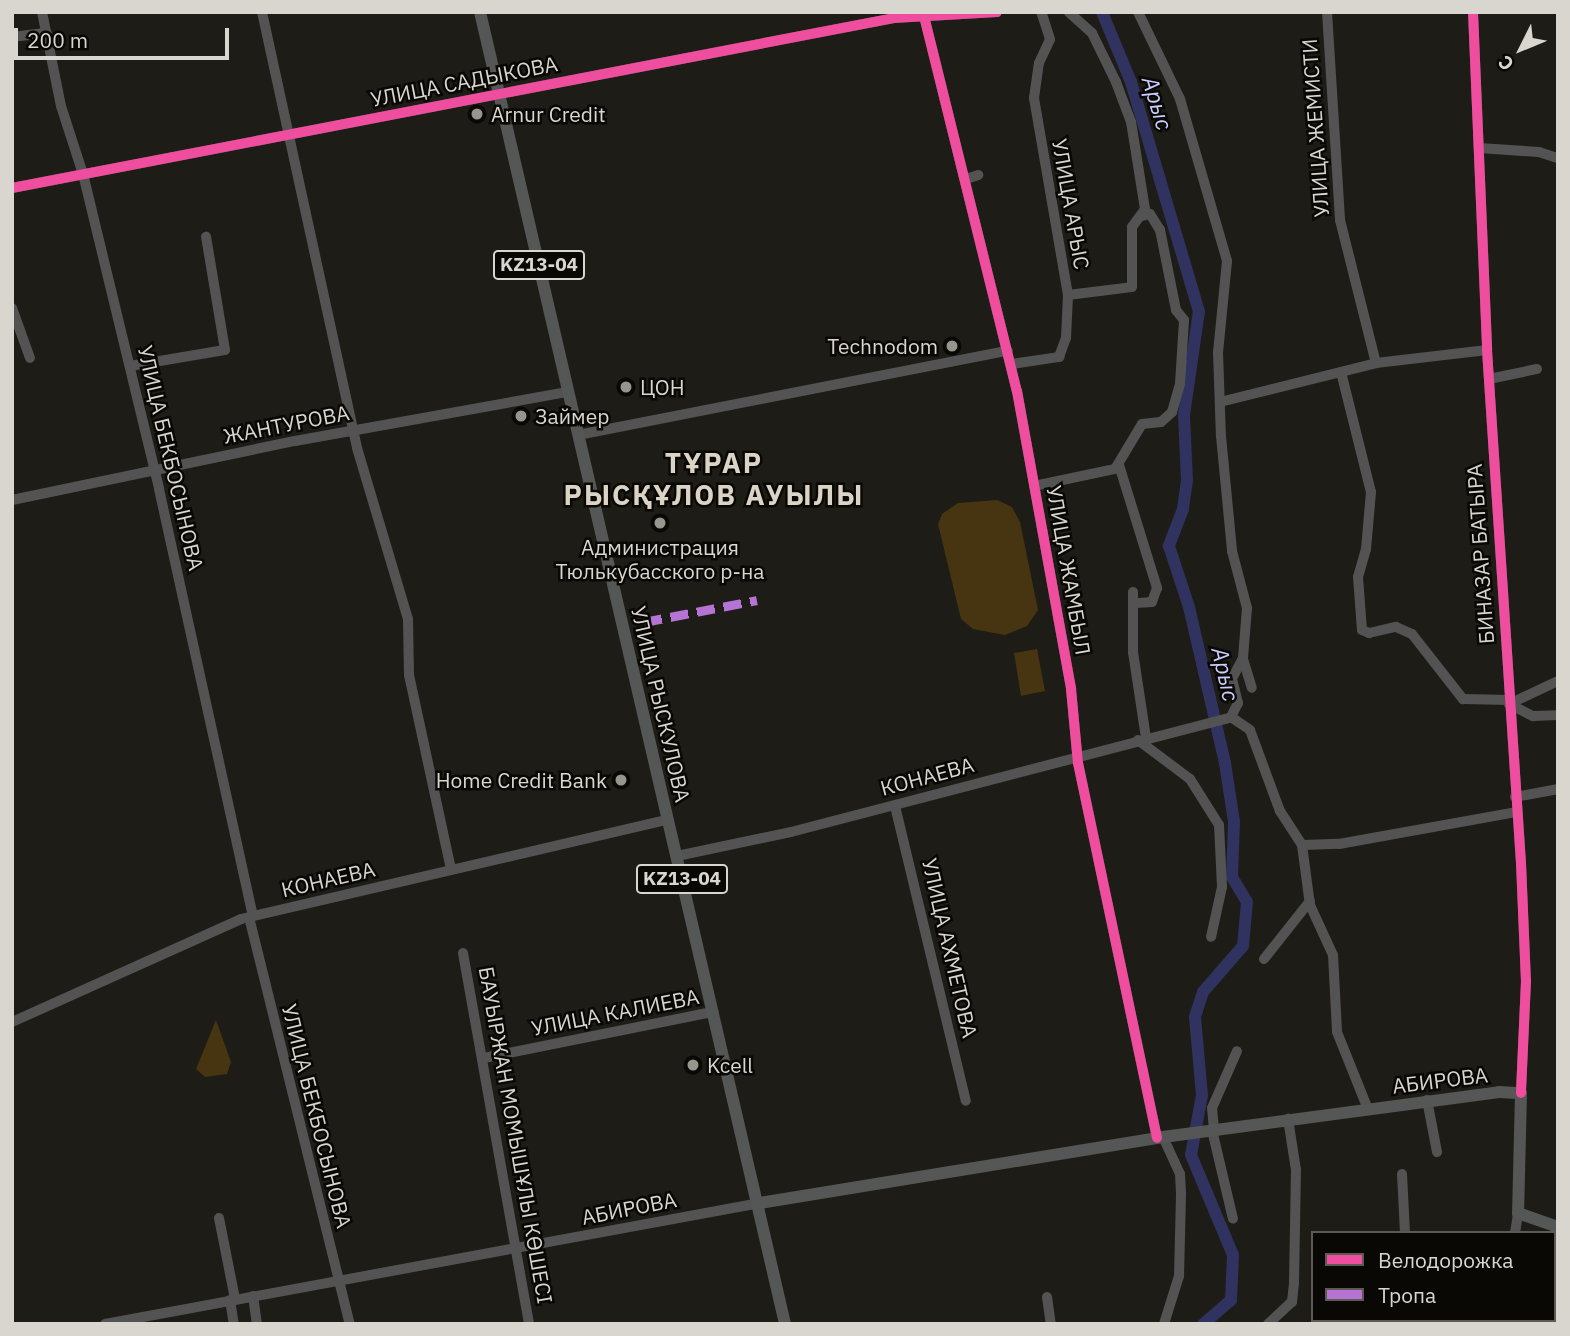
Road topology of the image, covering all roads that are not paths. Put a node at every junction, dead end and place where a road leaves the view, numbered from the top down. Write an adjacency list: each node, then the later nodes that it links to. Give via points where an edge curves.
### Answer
1 (42, 12): 11 (street, УЛИЦА БЕКБОСЫНОВА)
2 (262, 12): 14 (street)
3 (480, 12): 13 (main road, УЛИЦА РЫСКУЛОВА / KZ13-04)
4 (997, 12): 10 (street)
5 (1041, 12): 23 (street, УЛИЦА АРЫС, via 1050,39 1039,63 1034,99)
6 (1069, 12): 21 (street, via 1091,33 1116,82 1131,122)
7 (1138, 12): 35 (street, via 1180,99 1227,261 1218,352)
8 (1327, 12): 28 (street, УЛИЦА ЖЕМИСТИ, via 1340,220)
9 (1473, 12): 15 (street, БИНАЗАР БАТЫРА)
10 (923, 14): 13 (street, УЛИЦА САДЫКОВА); 19 (street, УЛИЦА ЖАМБЫЛ)
11 (47, 33): 12 (street); 17 (street, УЛИЦА БЕКБОСЫНОВА, via 61,106)
12 (12, 37)
13 (499, 94): 14 (street, УЛИЦА САДЫКОВА); 34 (main road, УЛИЦА РЫСКУЛОВА / KZ13-04)
14 (286, 136): 17 (street, УЛИЦА САДЫКОВА); 36 (street)
15 (1479, 148): 16 (street); 25 (street, БИНАЗАР БАТЫРА)
16 (1556, 159)
17 (83, 174): 20 (street, УЛИЦА САДЫКОВА); 30 (street, УЛИЦА БЕКБОСЫНОВА)
18 (978, 175): 19 (street)
19 (966, 179): 26 (street, УЛИЦА ЖАМБЫЛ)
20 (12, 188)
21 (1145, 213): 23 (street, via 1132,227 1132,287); 38 (street, via 1160,230 1176,310 1184,320 1180,384 1172,412 1161,422 1142,424)
22 (206, 237): 30 (street, via 225,350)
23 (1069, 295): 29 (street, УЛИЦА АРЫС, via 1064,352 1046,361)
24 (12, 308): 27 (street)
25 (1487, 350): 28 (street); 33 (street, БИНАЗАР БАТЫРА)
26 (1008, 351): 29 (street, УЛИЦА ЖАМБЫЛ); 37 (street)
27 (30, 358)
28 (1376, 363): 32 (street)
29 (1012, 364): 40 (street, УЛИЦА ЖАМБЫЛ)
30 (130, 366): 39 (street, УЛИЦА БЕКБОСЫНОВА)
31 (1537, 369): 33 (street)
32 (1341, 372): 35 (street); 47 (street, via 1371,492 1366,549 1358,577 1362,630 1369,633 1396,627 1412,634 1463,699)
33 (1489, 379): 47 (street, БИНАЗАР БАТЫРА)
34 (568, 392): 36 (street, ЖАНТУРОВА); 37 (main road, УЛИЦА РЫСКУЛОВА / KZ13-04)
35 (1220, 402): 44 (street, via 1232,551 1246,599)
36 (354, 429): 39 (street, ЖАНТУРОВА); 59 (street, via 378,529 408,619 411,687)
37 (578, 435): 56 (main road, УЛИЦА РЫСКУЛОВА / KZ13-04)
38 (1119, 465): 40 (street, via 1108,472); 43 (street, via 1158,595 1152,602)
39 (153, 469): 41 (street, ЖАНТУРОВА); 61 (street, УЛИЦА БЕКБОСЫНОВА)
40 (1034, 486): 51 (street, УЛИЦА ЖАМБЫЛ)
41 (12, 500)
42 (1133, 592): 43 (street)
43 (1136, 603): 50 (street, via 1133,652)
44 (1243, 659): 46 (street); 49 (street, via 1232,679 1238,703)
45 (1558, 681): 47 (street)
46 (1252, 688)
47 (1509, 702): 48 (street, via 1533,716); 53 (street, БИНАЗАР БАТЫРА)
48 (1558, 715)
49 (1231, 717): 50 (street, КОНАЕВА); 57 (street, via 1250,730 1280,811)
50 (1142, 739): 51 (street, КОНАЕВА); 64 (street, via 1190,779 1219,825 1222,887)
51 (1079, 754): 54 (street, КОНАЕВА); 77 (street, УЛИЦА ЖАМБЫЛ)
52 (1558, 789): 53 (street)
53 (1516, 797): 55 (street, БИНАЗАР БАТЫРА)
54 (895, 806): 58 (street, КОНАЕВА); 73 (street, УЛИЦА АХМЕТОВА)
55 (1517, 812): 57 (street, via 1339,844); 71 (street, БИНАЗАР БАТЫРА, via 1525,981)
56 (668, 820): 58 (main road, УЛИЦА РЫСКУЛОВА / KZ13-04); 59 (street, КОНАЕВА)
57 (1302, 845): 60 (street)
58 (677, 856): 67 (main road, УЛИЦА РЫСКУЛОВА / KZ13-04)
59 (451, 870): 61 (street, КОНАЕВА)
60 (1310, 901): 62 (street); 63 (street)
61 (251, 916): 68 (street, КОНАЕВА, via 185,940); 88 (street, УЛИЦА БЕКБОСЫНОВА, via 293,1110)
62 (1315, 918): 63 (street); 74 (street, via 1326,934 1335,963 1337,1032)
63 (1298, 919): 66 (street)
64 (1211, 937)
65 (463, 953): 70 (street, БАУЫРЖАН МОМЫШҰЛЫ КӨШЕСІ)
66 (1264, 959)
67 (713, 1013): 70 (street, УЛИЦА КАЛИЕВА); 80 (main road, УЛИЦА РЫСКУЛОВА / KZ13-04)
68 (12, 1022)
69 (1237, 1051): 76 (street, via 1212,1108)
70 (484, 1058): 87 (street, БАУЫРЖАН МОМЫШҰЛЫ КӨШЕСІ)
71 (1521, 1093): 72 (main road, АБИРОВА); 81 (main road)
72 (1427, 1100): 74 (main road, АБИРОВА); 78 (street)
73 (966, 1101)
74 (1368, 1109): 75 (main road, АБИРОВА)
75 (1287, 1119): 76 (main road, АБИРОВА); 100 (street, via 1296,1170 1294,1283 1292,1302)
76 (1210, 1130): 77 (main road, АБИРОВА); 83 (street)
77 (1161, 1138): 80 (main road, АБИРОВА); 99 (street, УЛИЦА ЖАМБЫЛ, via 1180,1174 1181,1207 1179,1276)
78 (1437, 1152)
79 (1402, 1174): 85 (street)
80 (760, 1203): 87 (street, АБИРОВА); 97 (main road, УЛИЦА РЫСКУЛОВА / KZ13-04)
81 (1518, 1213): 84 (main road); 86 (street)
82 (219, 1218): 91 (street)
83 (1233, 1219)
84 (1558, 1227)
85 (1405, 1231)
86 (1515, 1231)
87 (519, 1249): 88 (street, АБИРОВА); 96 (street, БАУЫРЖАН МОМЫШҰЛЫ КӨШЕСІ)
88 (341, 1281): 89 (street, АБИРОВА); 95 (street, УЛИЦА БЕКБОСЫНОВА)
89 (253, 1296): 91 (street, АБИРОВА); 94 (street)
90 (1047, 1297): 98 (street)
91 (233, 1300): 92 (street, АБИРОВА); 93 (street)
92 (105, 1324)
93 (234, 1324)
94 (257, 1324)
95 (350, 1324)
96 (529, 1324)
97 (785, 1324)
98 (1051, 1324)
99 (1164, 1324)
100 (1268, 1324)

